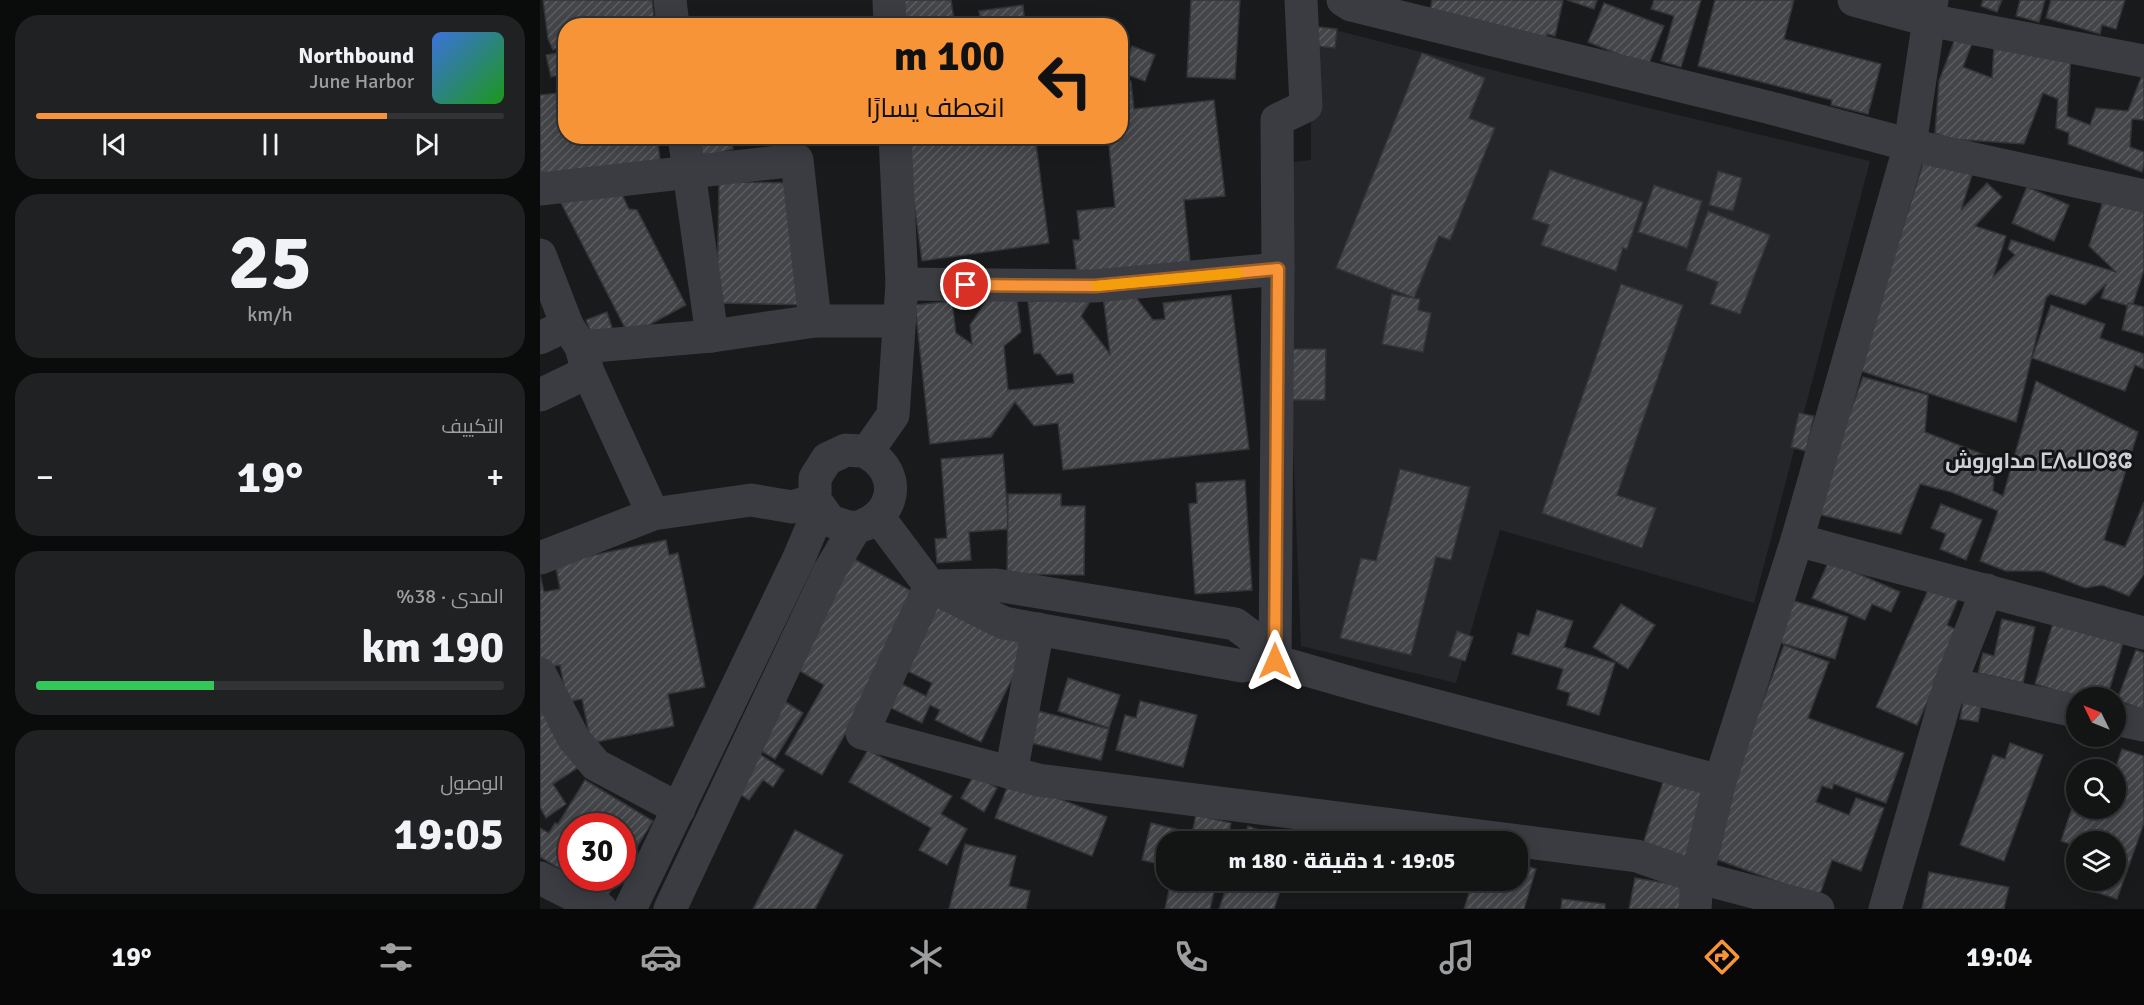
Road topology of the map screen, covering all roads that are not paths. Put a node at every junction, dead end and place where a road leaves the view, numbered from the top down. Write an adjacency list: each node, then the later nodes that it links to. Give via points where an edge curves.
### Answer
1 (670, 0): 7 (street)
2 (889, 0): 8 (street)
3 (1301, 0): 17 (street, via 1306,106 1276,120)
4 (1854, 0): 6 (street)
5 (1349, 2): 12 (street)
6 (1930, 10): 9 (street); 12 (street)
7 (672, 18)
8 (890, 18)
9 (2144, 61)
10 (685, 144): 13 (street)
11 (895, 144): 18 (street)
12 (1910, 145): 15 (street); 28 (street)
13 (688, 172): 14 (street); 19 (street, via 797,160); 21 (street)
14 (540, 189)
15 (2144, 196)
16 (540, 255): 22 (street)
17 (1278, 269): 18 (street, via 1095,286); 34 (street)
18 (902, 284): 20 (street)
19 (814, 321): 20 (street); 21 (street)
20 (899, 321): 24 (street, via 893,415)
21 (712, 336): 22 (street)
22 (569, 345): 23 (street); 26 (street)
23 (540, 395)
24 (867, 453): 25 (street, via 846,450 826,459 815,478); 27 (street, via 883,465 891,482 889,501)
25 (817, 504): 26 (street, via 792,507 751,500); 27 (street, via 830,521); 42 (street, via 799,558)
26 (652, 514): 29 (street)
27 (867, 523): 30 (street); 47 (street, via 829,572)
28 (1797, 540): 31 (street); 41 (street)
29 (540, 558)
30 (930, 586): 32 (street, via 1004,623); 34 (street, via 996,585 1235,624); 40 (street, via 862,733)
31 (1987, 590): 33 (street); 36 (street)
32 (1038, 629): 34 (street, via 1242,666); 40 (street)
33 (2144, 633)
34 (1275, 658): 41 (street, via 1369,688)
35 (540, 674): 42 (street, via 574,739 596,765)
36 (1950, 684): 37 (street); 50 (street)
37 (2066, 709)
38 (2126, 721): 39 (street)
39 (2144, 725)
40 (1011, 773): 43 (street, via 1038,780 1637,856)
41 (1720, 781): 43 (street)
42 (679, 809): 46 (street)
43 (1697, 877): 48 (street); 49 (street)
44 (540, 878): 45 (street)
45 (601, 909)
46 (630, 909)
47 (670, 909)
48 (1695, 909)
49 (1818, 909)
50 (1885, 909)

